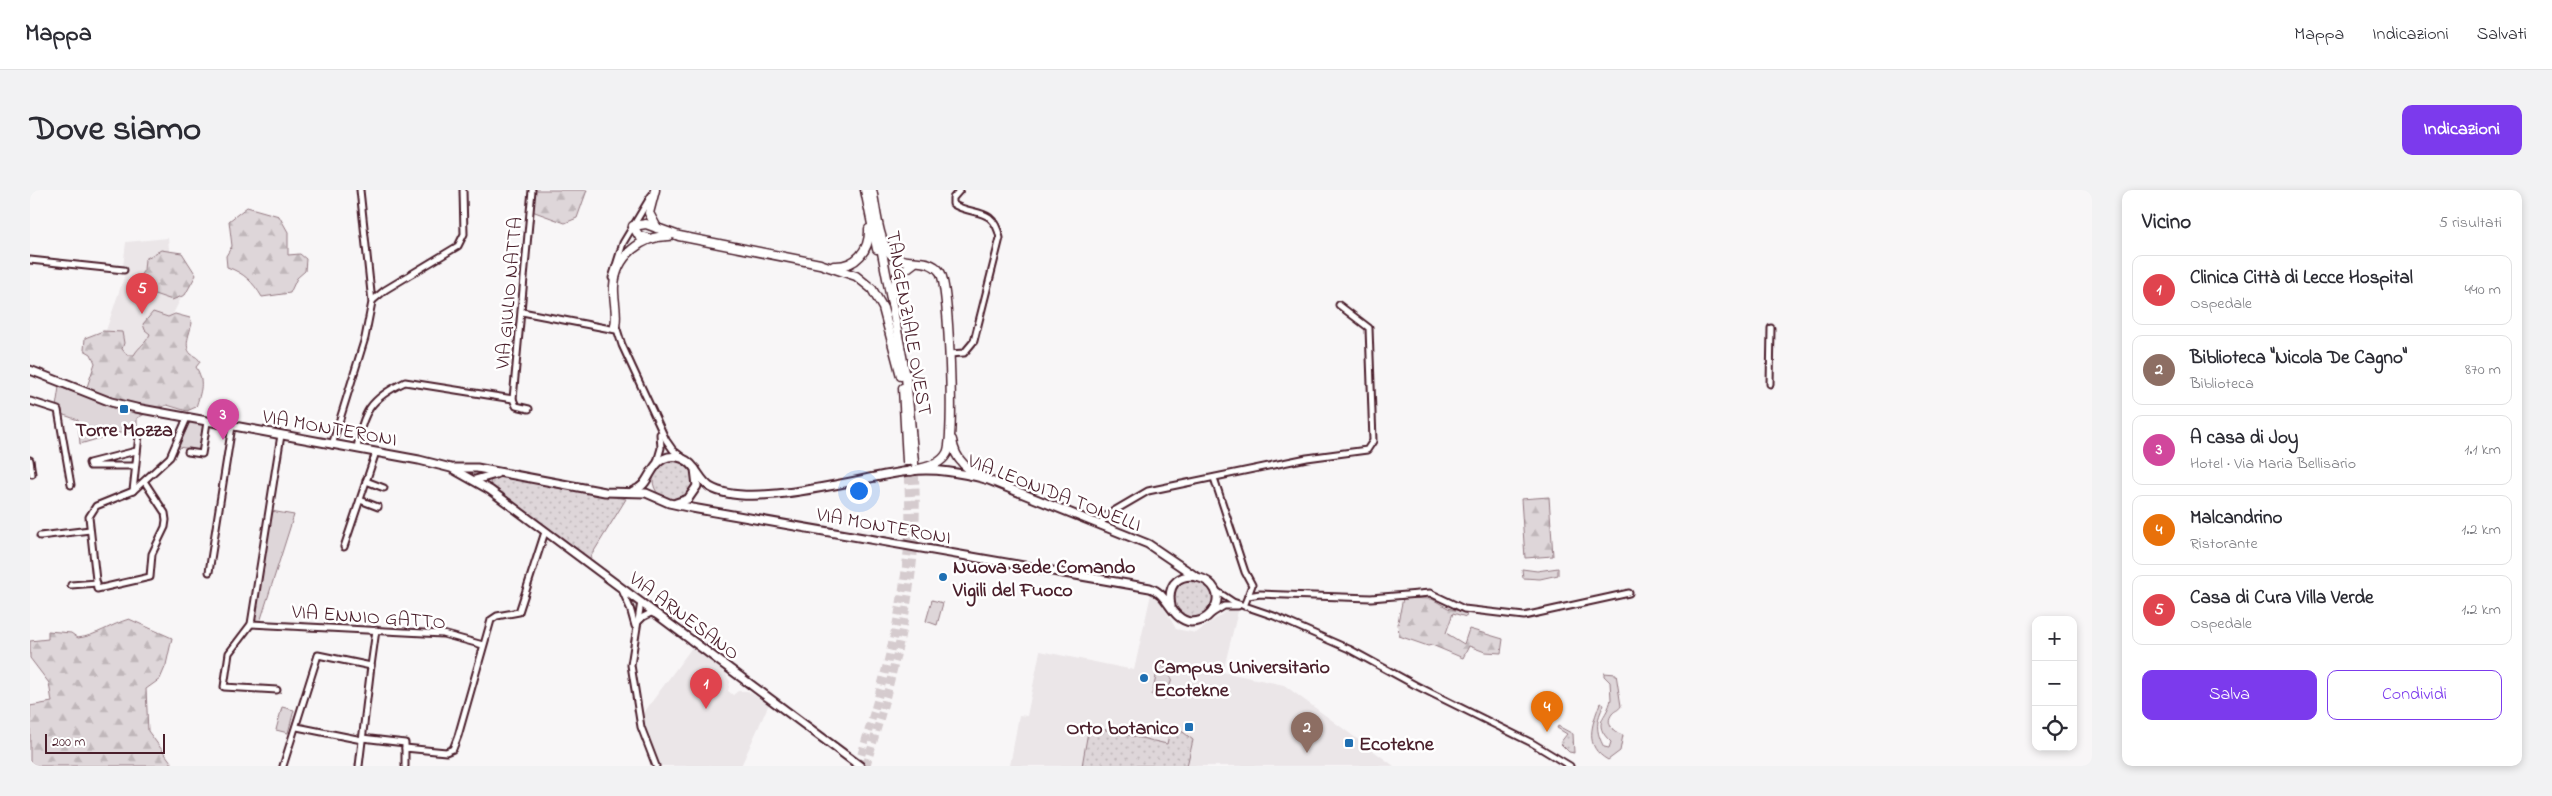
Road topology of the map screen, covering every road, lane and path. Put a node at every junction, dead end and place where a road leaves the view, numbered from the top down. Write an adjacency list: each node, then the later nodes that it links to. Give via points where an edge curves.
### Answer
1 (360, 190): 16 (street)
2 (463, 190): 16 (street, via 464,234 460,243 385,290)
3 (532, 190): 18 (street, VIA GIULIO NATTA)
4 (654, 190): 8 (street); 9 (highway, via 649,213)
5 (864, 190): 14 (highway, via 869,234 863,253 852,263); 24 (highway, TANGENZIALE OVEST)
6 (871, 190): 13 (highway, via 885,247 895,258); 21 (highway, TANGENZIALE OVEST)
7 (960, 190): 22 (street, via 952,204 989,216 1000,238 974,341 968,350)
8 (633, 226): 9 (highway, via 646,224); 11 (highway, via 639,236); 19 (street, via 620,249 612,279)
9 (660, 230): 10 (highway)
10 (679, 236): 11 (highway); 14 (highway)
11 (648, 238): 19 (highway, via 632,248 618,270 614,286)
12 (30, 260): 15 (street)
13 (915, 262): 21 (highway, via 900,271 893,287); 22 (highway, via 929,263 940,272 945,283)
14 (820, 264): 24 (highway, via 856,276 877,296)
15 (124, 270)
16 (372, 302): 36 (street, via 365,338)
17 (1339, 305): 52 (street, via 1369,328 1371,446 1362,452 1307,458)
18 (522, 312): 19 (street); 26 (street, VIA GIULIO NATTA)
19 (616, 328): 31 (street)
20 (1771, 328): 25 (street)
21 (900, 343): 24 (highway, TANGENZIALE OVEST, via 910,403 911,461)
22 (949, 354): 33 (highway)
23 (30, 370): 29 (main road, VIA MONTERONI, via 111,402)
24 (901, 376)
25 (1770, 384)
26 (513, 399): 28 (street, via 516,406); 37 (street, via 405,382 377,399 368,409 362,420)
27 (30, 401): 57 (street, via 58,410)
28 (529, 409)
29 (187, 418): 30 (main road, VIA MONTERONI); 55 (street, via 170,457)
30 (207, 422): 32 (main road, VIA MONTERONI); 39 (street, via 202,454)
31 (658, 424): 42 (street, via 669,445); 44 (street, via 662,442)
32 (232, 426): 35 (main road, VIA MONTERONI); 71 (street)
33 (951, 433): 48 (highway, via 949,448 940,462); 53 (highway, via 961,462)
34 (139, 435): 38 (street)
35 (280, 435): 36 (main road, VIA MONTERONI); 84 (street)
36 (332, 445): 37 (main road, VIA MONTERONI)
37 (357, 448): 40 (main road, VIA MONTERONI)
38 (136, 451): 43 (street); 43 (street, via 89,463 90,466)
39 (188, 452)
40 (376, 452): 45 (main road, VIA MONTERONI); 56 (street)
41 (30, 460): 50 (street)
42 (687, 460): 44 (main road, via 670,457); 46 (main road)
43 (134, 466): 60 (street)
44 (656, 466): 49 (main road)
45 (451, 468): 47 (main road, VIA MONTERONI); 54 (main road, VIA MONTERONI)
46 (696, 469): 48 (main road, VIA LEONIDA TONELLI, via 705,483 718,490 758,494 791,493); 64 (main road, via 697,486 692,495 684,502)
47 (483, 470): 51 (main road, VIA MONTERONI); 54 (main road, via 476,474)
48 (911, 471): 53 (main road, VIA LEONIDA TONELLI, via 954,472)
49 (651, 473): 61 (main road, via 643,486); 62 (main road, via 652,488)
50 (32, 474)
51 (497, 474): 54 (main road, VIA MONTERONI); 59 (main road, via 489,479); 61 (main road, VIA MONTERONI)
52 (1214, 478): 66 (street, via 1142,493 1107,516); 78 (street, via 1244,572 1252,585)
53 (986, 479): 66 (main road, VIA LEONIDA TONELLI)
54 (475, 480): 59 (main road, VIA MONTERONI)
55 (144, 481): 60 (street); 73 (street, via 165,513 166,520 152,554 150,577 97,589)
56 (366, 482): 58 (street); 63 (street)
57 (71, 485)
58 (384, 488)
59 (490, 490): 68 (main road, VIA ARNESANO)
60 (133, 491): 67 (street, via 96,506 89,517)
61 (626, 493): 62 (main road, VIA MONTERONI)
62 (658, 497): 64 (main road, VIA MONTERONI)
63 (360, 500): 65 (street); 70 (street)
64 (673, 504): 80 (main road, VIA MONTERONI, via 1150,588)
65 (378, 506)
66 (1100, 525): 72 (main road, VIA LEONIDA TONELLI, via 1148,544)
67 (90, 530): 69 (street); 73 (street)
68 (545, 532): 75 (main road, VIA ARNESANO); 87 (street, via 519,612 492,618)
69 (40, 536)
70 (344, 547)
71 (209, 572)
72 (1196, 576): 76 (main road, via 1209,581); 80 (main road, via 1182,578 1173,587)
73 (97, 582): 74 (street)
74 (71, 586)
75 (619, 586): 79 (main road, VIA ARNESANO); 85 (street, via 628,602)
76 (1213, 587): 81 (street, via 1222,596); 83 (main road, via 1216,602)
77 (1629, 592): 78 (street, via 1524,616 1464,609 1430,593 1371,598)
78 (1248, 596): 81 (street)
79 (640, 602): 82 (main road, VIA ARNESANO); 85 (street)
80 (1171, 606): 83 (main road, VIA MONTERONI, via 1185,620 1199,621)
81 (1243, 606): 83 (street, via 1224,606); 98 (street, via 1349,649 1532,743)
82 (658, 616): 85 (street, via 651,613); 97 (main road, VIA ARNESANO)
83 (1209, 616)
84 (251, 624): 86 (street, VIA ENNIO GATTO); 89 (street, via 229,653 224,688)
85 (635, 627): 96 (street, via 630,665 641,727)
86 (376, 630): 87 (street, VIA ENNIO GATTO, via 443,634); 88 (street)
87 (483, 645): 92 (street, via 453,749 446,752)
88 (371, 666): 90 (street, via 318,655); 91 (street)
89 (278, 690)
90 (297, 727): 91 (street); 93 (street, via 294,727)
91 (362, 739): 92 (street, via 405,743); 94 (street)
92 (405, 748): 95 (street)
93 (283, 766)
94 (359, 766)
95 (405, 766)
96 (656, 766)
97 (860, 766)
98 (1570, 766)

